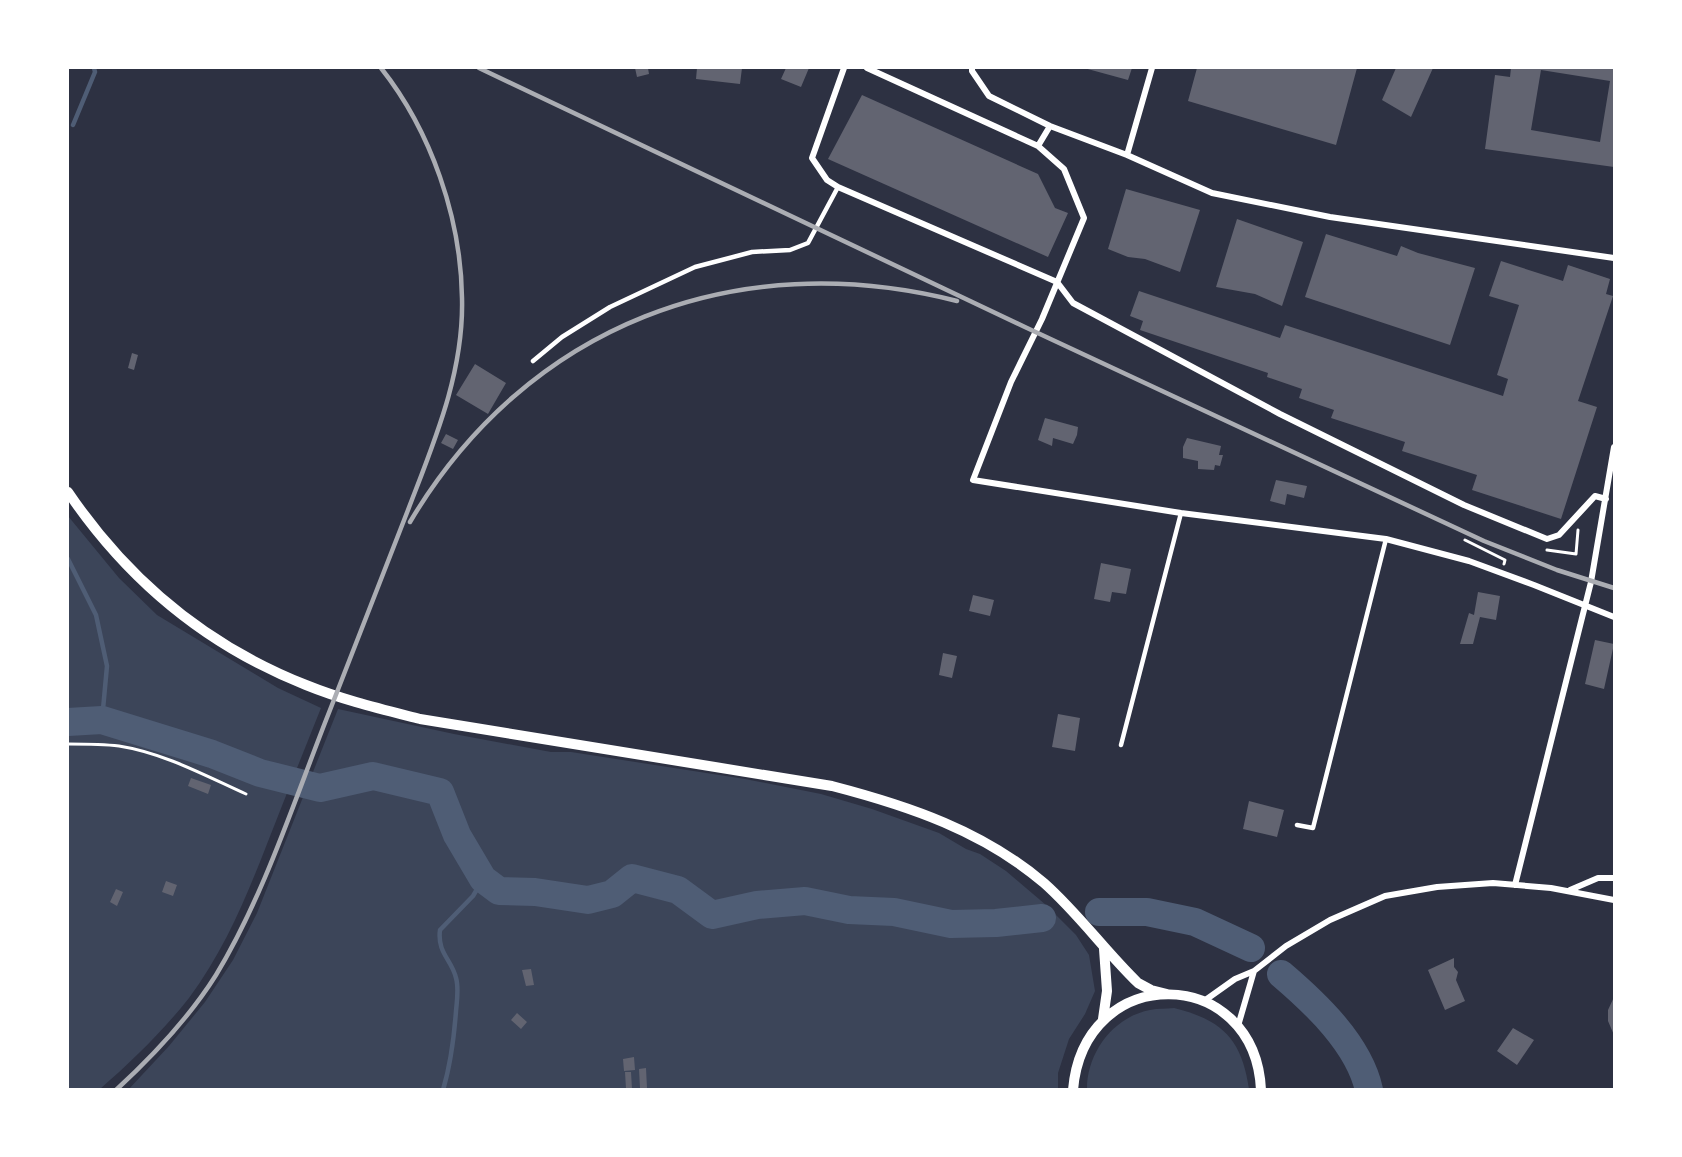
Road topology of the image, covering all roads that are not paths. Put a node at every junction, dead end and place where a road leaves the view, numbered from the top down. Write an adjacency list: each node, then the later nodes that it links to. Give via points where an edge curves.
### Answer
1 (844, 68): 8 (street, via 812,158 827,180)
2 (867, 68): 6 (street)
3 (972, 68): 5 (street, via 989,96)
4 (1152, 68): 7 (street)
5 (1050, 126): 6 (street); 7 (street)
6 (1038, 146): 10 (street, via 1064,169 1084,218)
7 (1127, 155): 9 (street, via 1212,193 1330,217)
8 (838, 187): 10 (street); 11 (lane, via 808,243 790,250 752,252 685,271 610,307 561,337)
9 (1614, 258)
10 (1057, 282): 14 (street, via 1073,303 1280,414 1464,505 1547,539 1559,535 1595,496); 15 (street, via 1011,382 973,480)
11 (533, 362)
12 (1614, 447): 14 (street)
13 (68, 492): 25 (street, via 87,520 158,597 204,632 260,665 360,704 420,719 832,786 887,800 971,833 999,849 1045,884)
14 (1606, 499): 17 (street)
15 (1181, 513): 16 (street); 19 (lane)
16 (1386, 539): 17 (street, via 1469,561); 20 (lane, via 1313,828)
17 (1584, 606): 18 (street); 22 (street)
18 (1614, 617)
19 (1121, 745)
20 (1297, 825)
21 (1614, 878): 23 (street, via 1598,878)
22 (1515, 885): 23 (street); 26 (street, via 1437,887 1385,896 1330,920)
23 (1569, 890): 24 (street)
24 (1614, 900)
25 (1104, 948): 27 (street, via 1138,983); 29 (street, via 1107,991)
26 (1254, 971): 28 (street); 30 (street)
27 (1167, 994): 28 (street); 29 (street, via 1122,1005)
28 (1204, 1001): 30 (street)
29 (1103, 1019): 31 (street, via 1080,1051)
30 (1238, 1026): 32 (street, via 1252,1047)
31 (1073, 1089)
32 (1261, 1089)

